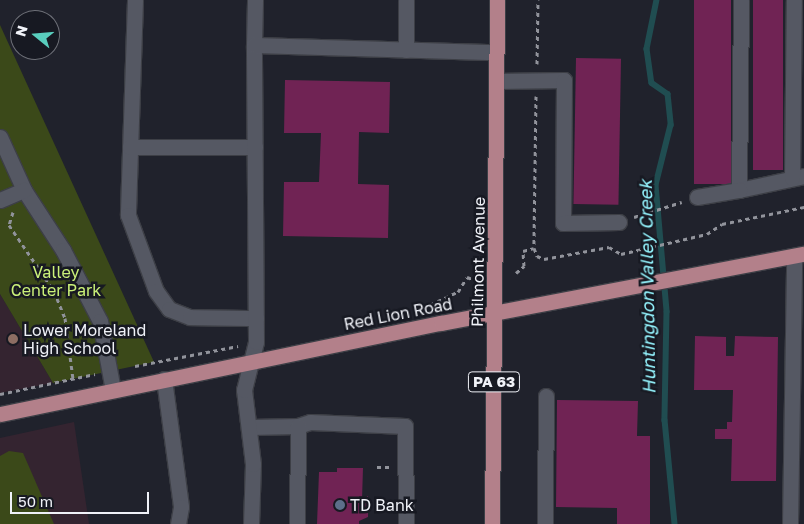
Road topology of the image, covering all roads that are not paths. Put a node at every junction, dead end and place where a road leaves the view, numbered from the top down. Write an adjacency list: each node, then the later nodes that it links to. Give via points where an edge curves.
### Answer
1 (135, 0): 12 (lane)
2 (255, 0): 7 (lane)
3 (406, 0): 8 (lane)
4 (497, 0): 9 (main road, Philmont Avenue)
5 (741, 0): 16 (lane)
6 (794, 0): 14 (lane)
7 (254, 45): 8 (lane); 13 (lane)
8 (406, 50): 9 (lane)
9 (496, 52): 10 (main road, Philmont Avenue)
10 (496, 82): 19 (lane, via 564,80 563,223); 21 (main road, Philmont Avenue)
11 (0, 137): 15 (lane)
12 (130, 147): 13 (lane); 22 (lane, via 128,215 156,291 169,309 190,317)
13 (255, 147): 22 (lane)
14 (798, 177): 16 (lane)
15 (24, 190): 18 (lane); 25 (lane, via 63,250 100,320)
16 (739, 190): 17 (lane)
17 (697, 197)
18 (3, 198)
19 (619, 222)
20 (799, 255): 21 (main road, Red Lion Road); 36 (lane)
21 (494, 312): 23 (main road, Red Lion Road); 34 (main road, Philmont Avenue / PA 63)
22 (256, 318): 23 (lane, via 256,342)
23 (250, 361): 24 (main road, Red Lion Road); 29 (lane, via 244,390)
24 (164, 379): 25 (main road, Red Lion Road); 30 (lane, via 182,507)
25 (113, 390): 27 (main road, Red Lion Road)
26 (546, 396): 35 (lane)
27 (0, 414)
28 (298, 426): 29 (lane); 32 (lane); 33 (lane, via 310,422 405,426)
29 (250, 427): 31 (lane, via 253,464)
30 (178, 524)
31 (251, 524)
32 (297, 524)
33 (406, 524)
34 (492, 524)
35 (545, 524)
36 (790, 524)

